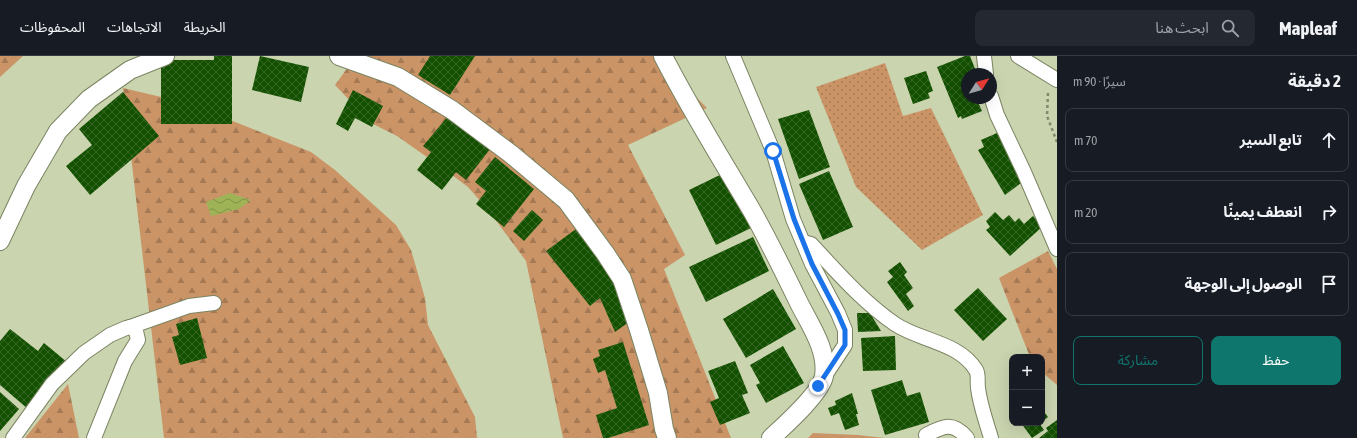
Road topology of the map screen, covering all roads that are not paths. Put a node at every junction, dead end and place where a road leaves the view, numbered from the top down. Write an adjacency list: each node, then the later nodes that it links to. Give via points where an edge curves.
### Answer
1 (165, 56): 10 (street, via 130,70 88,99 58,131 26,186)
2 (339, 56): 19 (street, via 398,77 452,110 511,154 566,200 622,279 658,393)
3 (663, 56): 15 (street, via 782,267 820,343 824,358)
4 (733, 56): 11 (street, via 773,151)
5 (984, 56): 7 (street)
6 (1018, 56): 8 (street)
7 (985, 68)
8 (1053, 78)
9 (994, 104): 12 (street)
10 (0, 241)
11 (803, 242): 15 (street, via 845,330 845,345); 22 (street, via 811,244 858,293 896,325 916,336 950,348 968,359 977,372 981,408)
12 (1057, 249)
13 (214, 303): 14 (street, via 189,306)
14 (130, 327): 17 (street, via 110,335 84,353 52,384); 18 (street, via 136,331 138,340 125,361)
15 (824, 377): 20 (street, via 811,397)
16 (926, 435): 21 (street, via 951,426 960,429)
17 (13, 438)
18 (94, 438)
19 (667, 438)
20 (771, 438)
21 (967, 438)
22 (991, 438)

